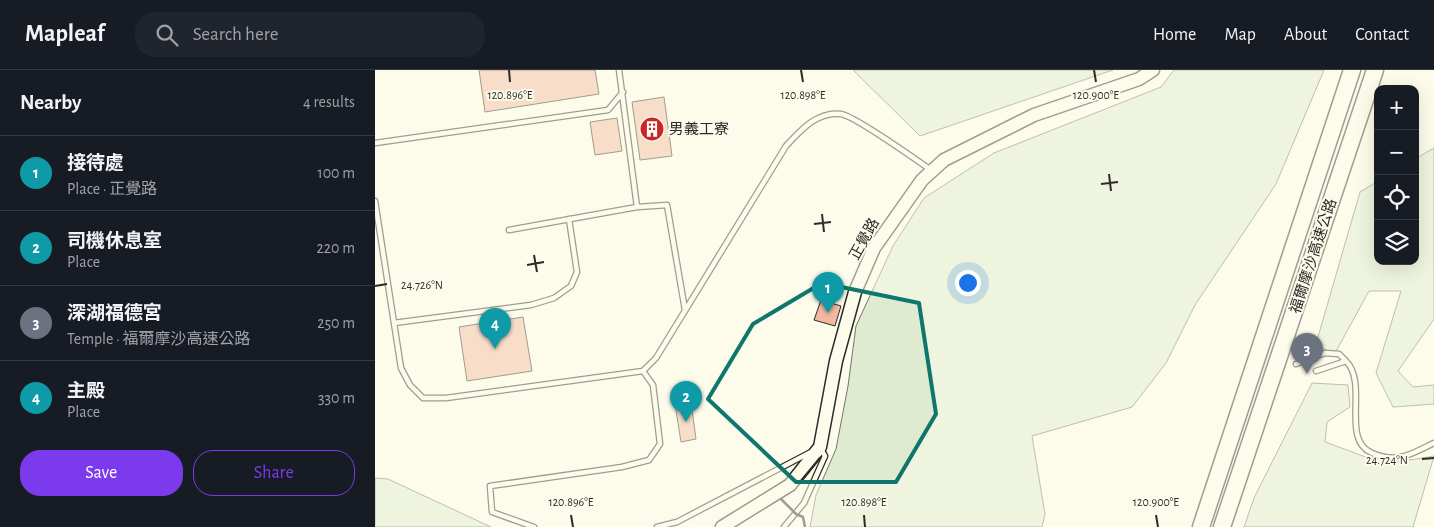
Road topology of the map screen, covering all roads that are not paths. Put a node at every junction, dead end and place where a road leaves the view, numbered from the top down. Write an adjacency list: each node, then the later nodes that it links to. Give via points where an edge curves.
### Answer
1 (619, 70): 5 (lane)
2 (1153, 70): 7 (street, 正覺路, via 1139,79 1034,115 971,145)
3 (1352, 70): 24 (highway, 福爾摩沙高速公路)
4 (1375, 70): 25 (highway, 福爾摩沙高速公路)
5 (623, 92): 6 (lane, via 608,110); 9 (lane)
6 (375, 143)
7 (932, 170): 12 (lane, via 841,114 821,117 805,125 785,146); 19 (street, 正覺路, via 910,195 874,248 859,283 836,361)
8 (375, 201): 13 (lane)
9 (637, 207): 10 (lane); 12 (lane, via 667,205)
10 (569, 219): 11 (lane); 13 (lane, via 577,272 571,286 554,298 531,305)
11 (509, 230)
12 (685, 310): 16 (lane, via 656,358)
13 (394, 324): 16 (lane, via 401,368 410,385 423,398 446,398)
14 (1346, 361): 15 (lane, via 1339,354 1325,352); 17 (lane); 18 (lane, via 1353,368 1357,388 1355,421 1358,440 1368,452 1382,458 1399,459)
15 (1297, 364)
16 (643, 371): 20 (lane, via 653,385 659,444 649,460 622,467 490,486 493,512)
17 (1316, 371)
18 (1434, 443)
19 (820, 447): 21 (lane, via 677,522); 22 (street, 正覺路, via 790,485); 23 (lane, via 825,456 804,503)
20 (534, 527)
21 (657, 527)
22 (722, 527)
23 (784, 527)
24 (1201, 527)
25 (1223, 527)

